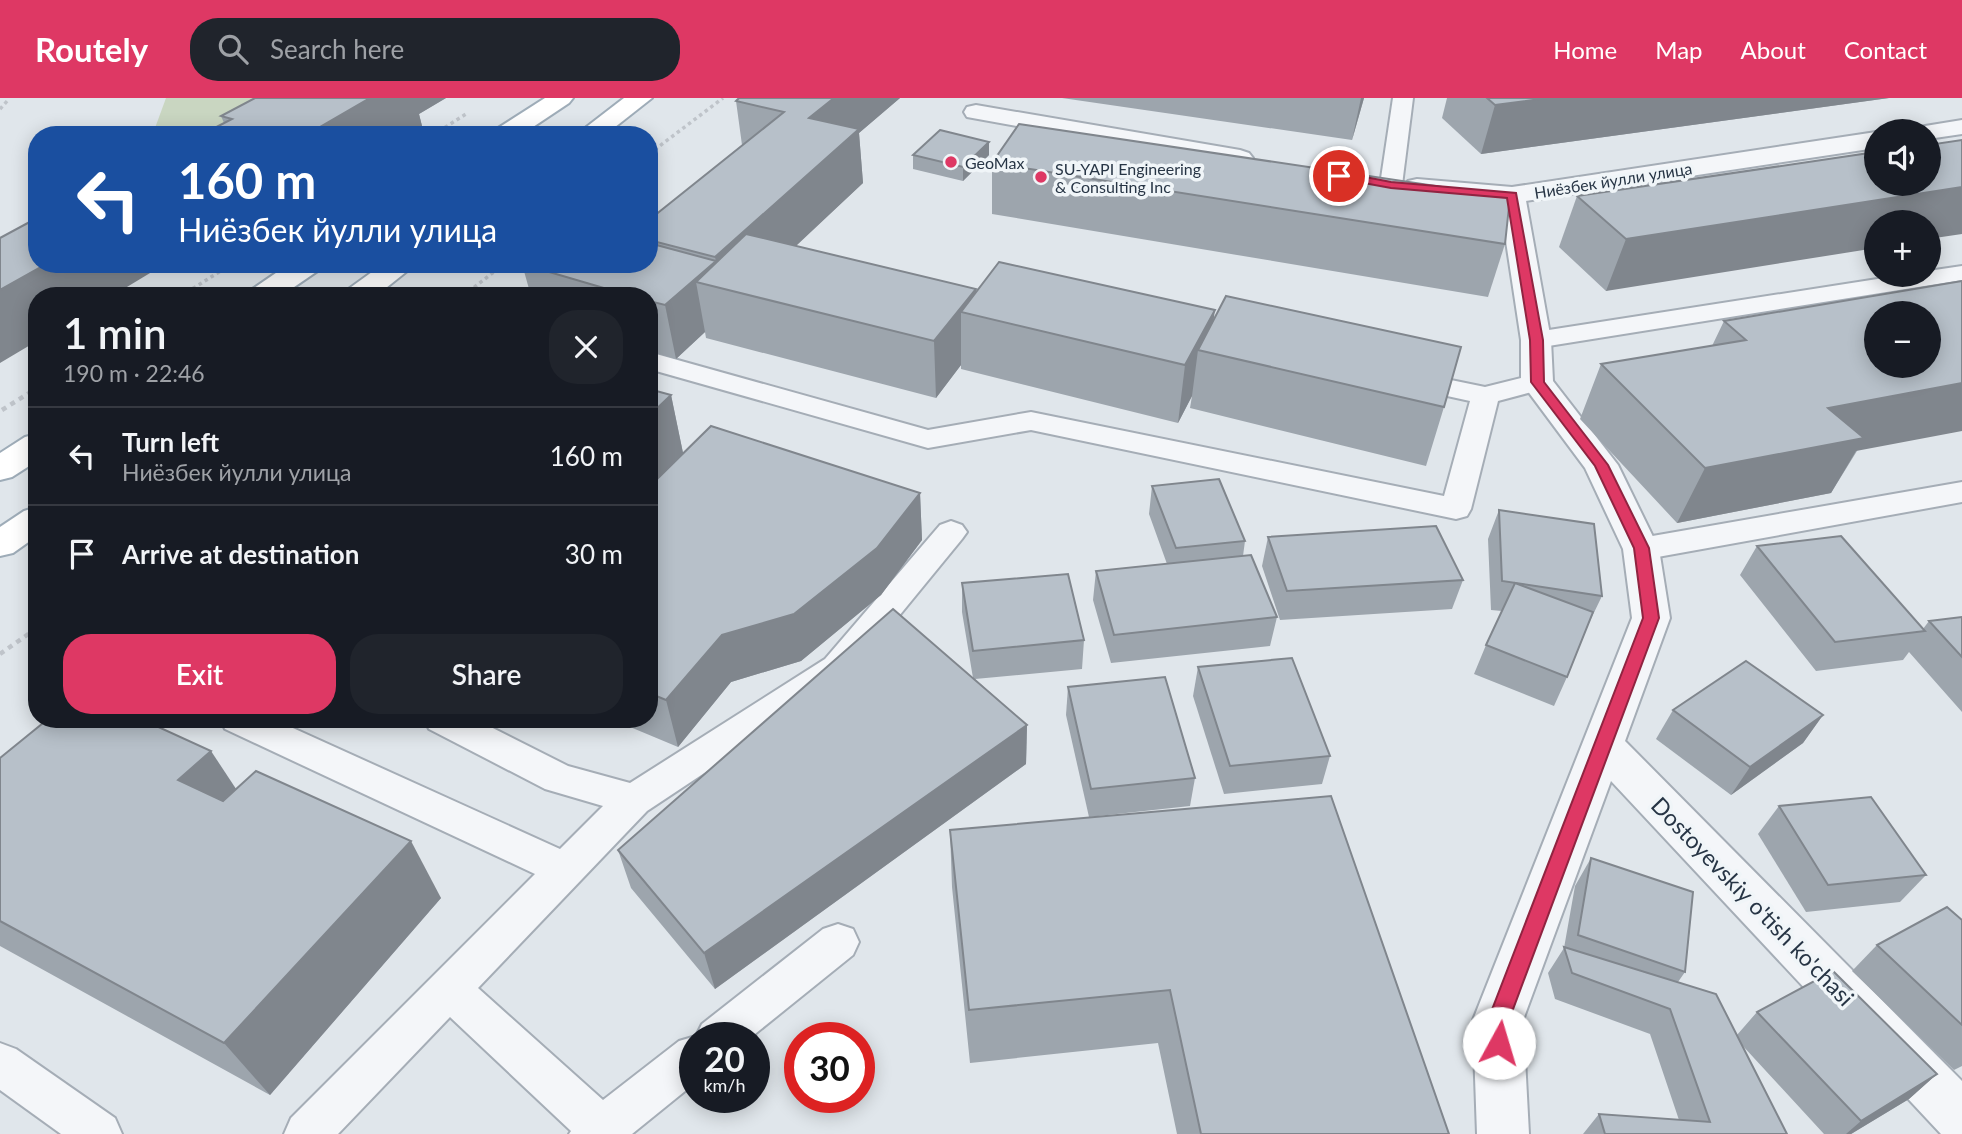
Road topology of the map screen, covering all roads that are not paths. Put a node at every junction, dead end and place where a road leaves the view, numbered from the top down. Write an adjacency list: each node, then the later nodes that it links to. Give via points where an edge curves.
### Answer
1 (561, 98): 5 (main road)
2 (640, 98): 6 (main road)
3 (1403, 98): 12 (lane)
4 (976, 112): 10 (street)
5 (518, 126)
6 (601, 126)
7 (1962, 127): 8 (street)
8 (1941, 130)
9 (1864, 142): 13 (street, Ниёзбек йулли улица)
10 (1257, 161)
11 (1364, 180): 12 (street, Ниёзбек йулли улица)
12 (1391, 185): 13 (street, Ниёзбек йулли улица)
13 (1512, 195): 19 (street)
14 (296, 273): 17 (main road)
15 (389, 273): 18 (main road)
16 (1962, 274): 19 (lane)
17 (274, 287)
18 (370, 287)
19 (1536, 340): 22 (street)
20 (658, 363): 23 (lane, via 928,439 1031,421 1456,509)
21 (1376, 372): 23 (lane)
22 (1538, 382): 23 (lane); 30 (street, via 1601,465)
23 (1485, 396)
24 (28, 451): 25 (main road)
25 (0, 470)
26 (1962, 492): 30 (lane)
27 (28, 528): 29 (main road)
28 (951, 532): 34 (lane, via 837,668)
29 (0, 544)
30 (1641, 548): 33 (street, via 1651,618)
31 (257, 728): 35 (lane)
32 (460, 728): 34 (lane, via 558,778)
33 (1602, 744): 41 (street, Dostoyevskiy o'tish ko'chasi); 45 (street, via 1499,1020)
34 (634, 800): 35 (lane)
35 (566, 870): 37 (lane)
36 (838, 943): 38 (lane)
37 (449, 989): 42 (lane); 44 (lane)
38 (737, 1022)
39 (0, 1064): 43 (lane)
40 (679, 1068): 42 (lane)
41 (1962, 1118)
42 (597, 1132)
43 (99, 1134)
44 (307, 1134)
45 (1503, 1134)

